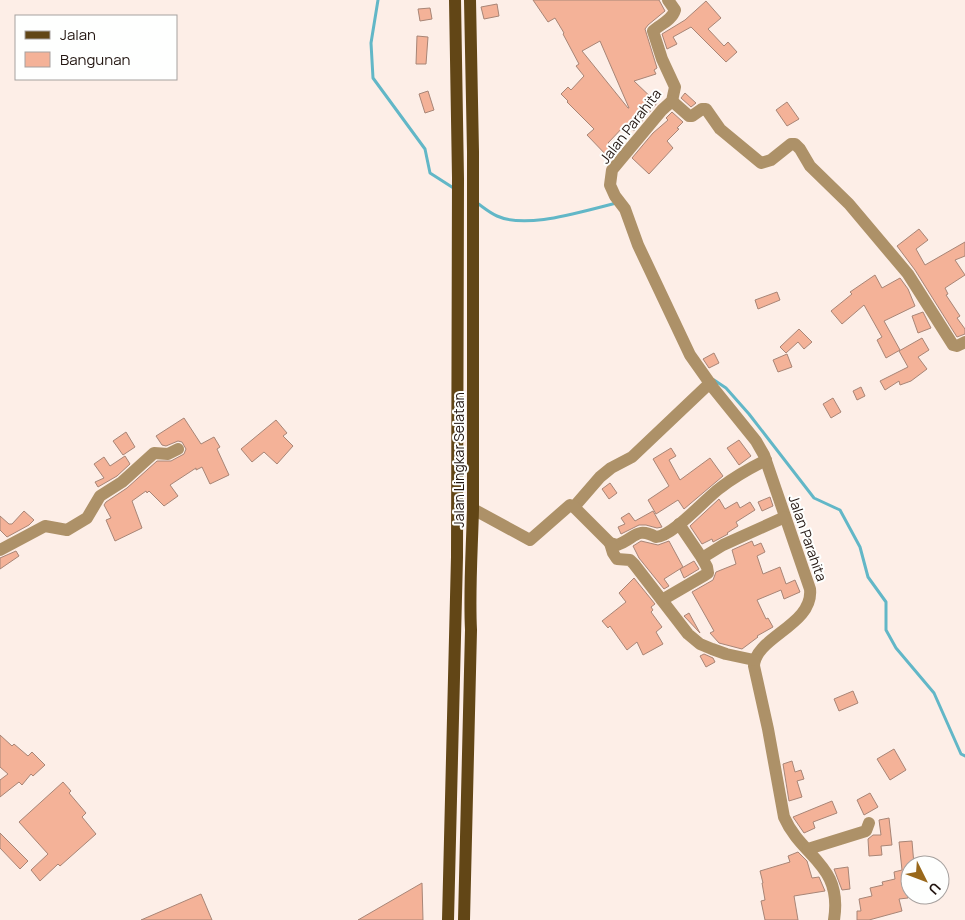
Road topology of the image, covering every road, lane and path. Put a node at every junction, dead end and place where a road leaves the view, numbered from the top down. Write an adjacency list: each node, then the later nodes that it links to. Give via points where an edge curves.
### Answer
1 (456, 0): 10 (main road, Jalan Lingkar Selatan)
2 (470, 0): 11 (main road, Jalan Lingkar Selatan)
3 (668, 0): 4 (street, Jalan Parahita, via 674,13 654,31 675,87)
4 (672, 101): 5 (street, via 689,116 706,109 720,129 761,163 795,144 810,166 865,222 908,274 953,345); 6 (street, Jalan Parahita, via 612,170 610,186 628,216 683,342)
5 (965, 342)
6 (710, 383): 8 (street, Jalan Parahita, via 756,440); 9 (street, via 632,457 600,477)
7 (178, 449): 15 (street, via 168,454 154,453 122,482 100,496 87,518 67,530 45,526)
8 (766, 460): 12 (street, Jalan Parahita); 13 (street, via 727,482)
9 (574, 507): 11 (street, via 568,505 530,540); 14 (street)
10 (458, 509): 11 (main road); 21 (main road, Jalan Lingkar Selatan)
11 (473, 509): 22 (main road, Jalan Lingkar Selatan)
12 (784, 517): 16 (street); 18 (street, Jalan Parahita, via 810,588 810,601 802,613 758,652)
13 (679, 524): 14 (street, via 660,537 644,531 621,544); 16 (street)
14 (610, 543): 17 (street, via 617,559 630,560)
15 (0, 550)
16 (702, 558): 17 (street, via 708,573)
17 (662, 600): 18 (street, via 688,634 700,644)
18 (754, 660): 20 (street, via 782,810 790,830)
19 (869, 823): 20 (street, via 866,831)
20 (808, 850): 23 (street, via 832,882)
21 (448, 920)
22 (464, 920)
23 (834, 920)

